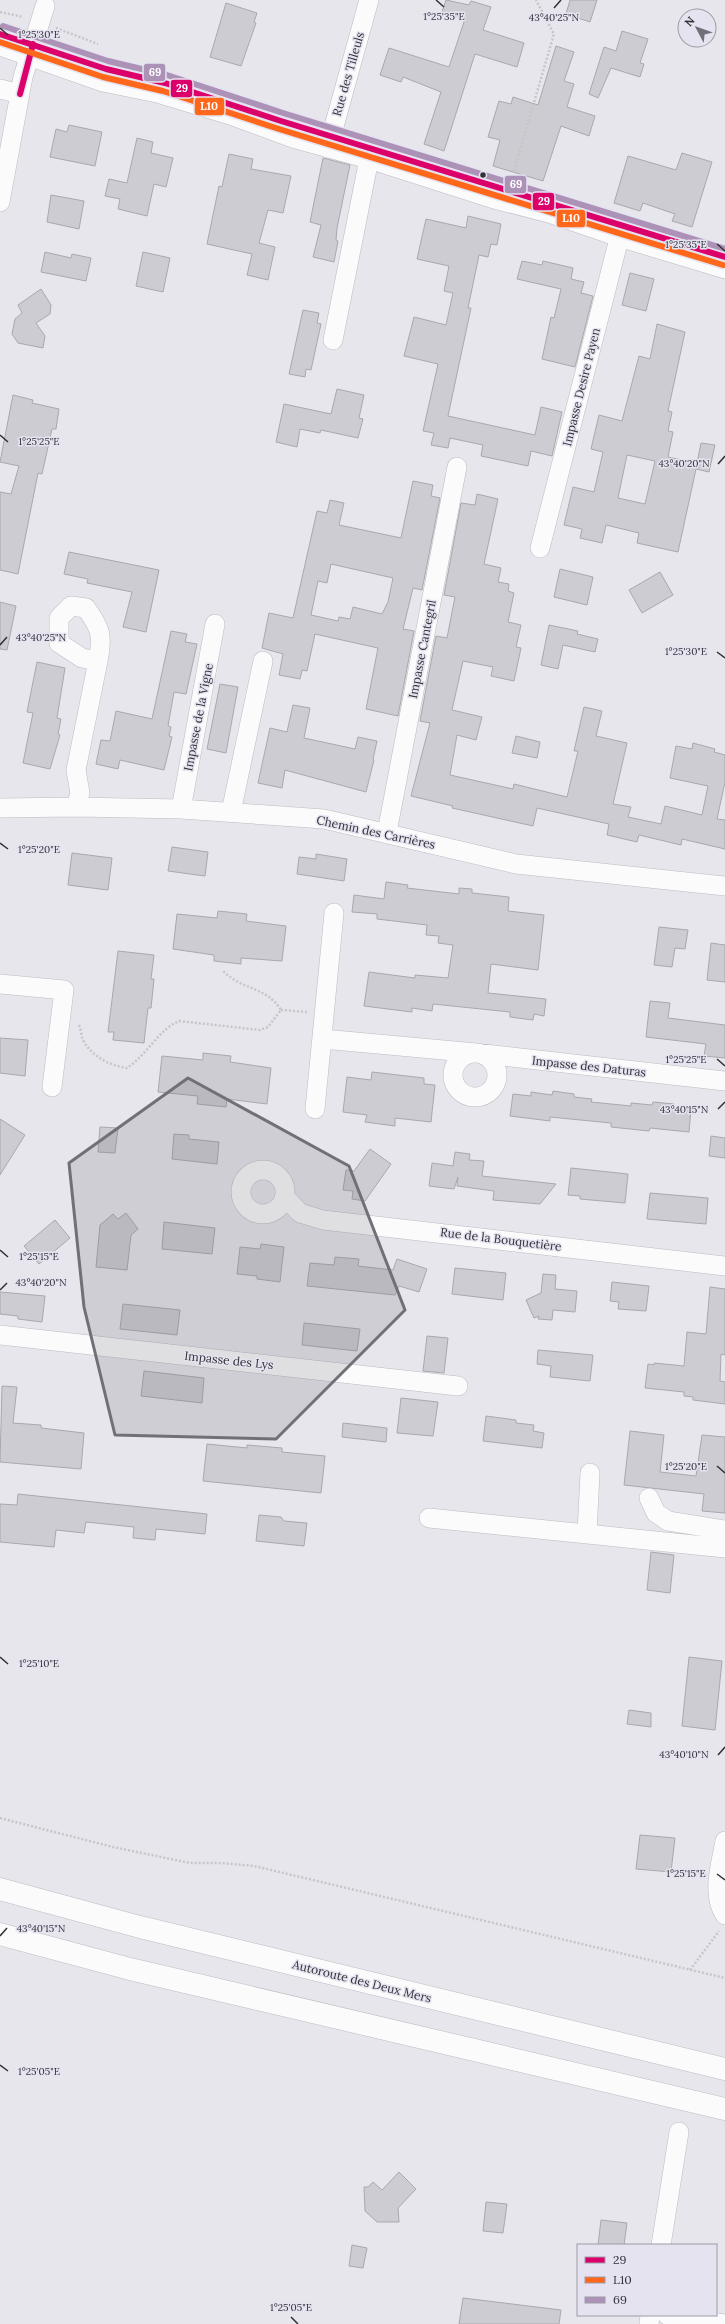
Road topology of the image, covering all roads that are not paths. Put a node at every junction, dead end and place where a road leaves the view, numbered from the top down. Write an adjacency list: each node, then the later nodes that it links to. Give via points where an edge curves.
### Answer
1 (369, 0): 9 (street, Rue des Tilleuls)
2 (46, 6): 5 (street)
3 (0, 34): 5 (main road)
4 (0, 46): 5 (street)
5 (31, 50): 7 (street); 9 (main road, via 166,83)
6 (0, 89): 7 (street)
7 (20, 94): 8 (street)
8 (7, 118): 11 (street, via 13,139)
9 (330, 142): 10 (main road)
10 (370, 154): 12 (main road, via 508,191); 12 (street, via 494,199); 15 (street)
11 (0, 202)
12 (620, 232): 13 (main road); 14 (street); 17 (street, Impasse Desire Payen)
13 (725, 257)
14 (725, 268)
15 (333, 340)
16 (457, 466): 25 (street, Impasse Cantegril)
17 (540, 548)
18 (215, 624): 23 (street, Impasse de la Vigne)
19 (98, 661): 21 (street, via 76,770 80,793)
20 (263, 661): 24 (street)
21 (76, 806): 22 (street, Chemin des Carrières); 23 (street, Chemin des Carrières)
22 (0, 808)
23 (181, 809): 24 (street, Chemin des Carrières)
24 (231, 812): 25 (street, Chemin des Carrières, via 324,819)
25 (387, 832): 26 (street, Chemin des Carrières, via 516,864)
26 (725, 886)
27 (334, 913): 29 (street)
28 (0, 984): 31 (street, via 64,990)
29 (323, 1039): 30 (street, Impasse des Daturas); 32 (street)
30 (725, 1081)
31 (52, 1087)
32 (315, 1109)
33 (285, 1197): 34 (street, Rue de la Bouquetière, via 300,1213 323,1220)
34 (725, 1266)
35 (0, 1335): 36 (street, Impasse des Lys)
36 (458, 1386)
37 (590, 1473): 41 (street)
38 (649, 1498): 40 (street, via 656,1512 668,1521)
39 (429, 1518): 41 (street)
40 (725, 1530)
41 (587, 1534): 42 (street)
42 (725, 1548)
43 (725, 1841): 45 (street, via 718,1887)
44 (0, 1889): 47 (main road, Autoroute des Deux Mers, via 140,1927)
45 (722, 1922)
46 (0, 1934): 48 (main road, via 130,1969)
47 (725, 2069)
48 (725, 2109)
49 (678, 2132): 50 (street)
50 (661, 2244)
51 (673, 2316): 52 (street)
52 (724, 2324)

